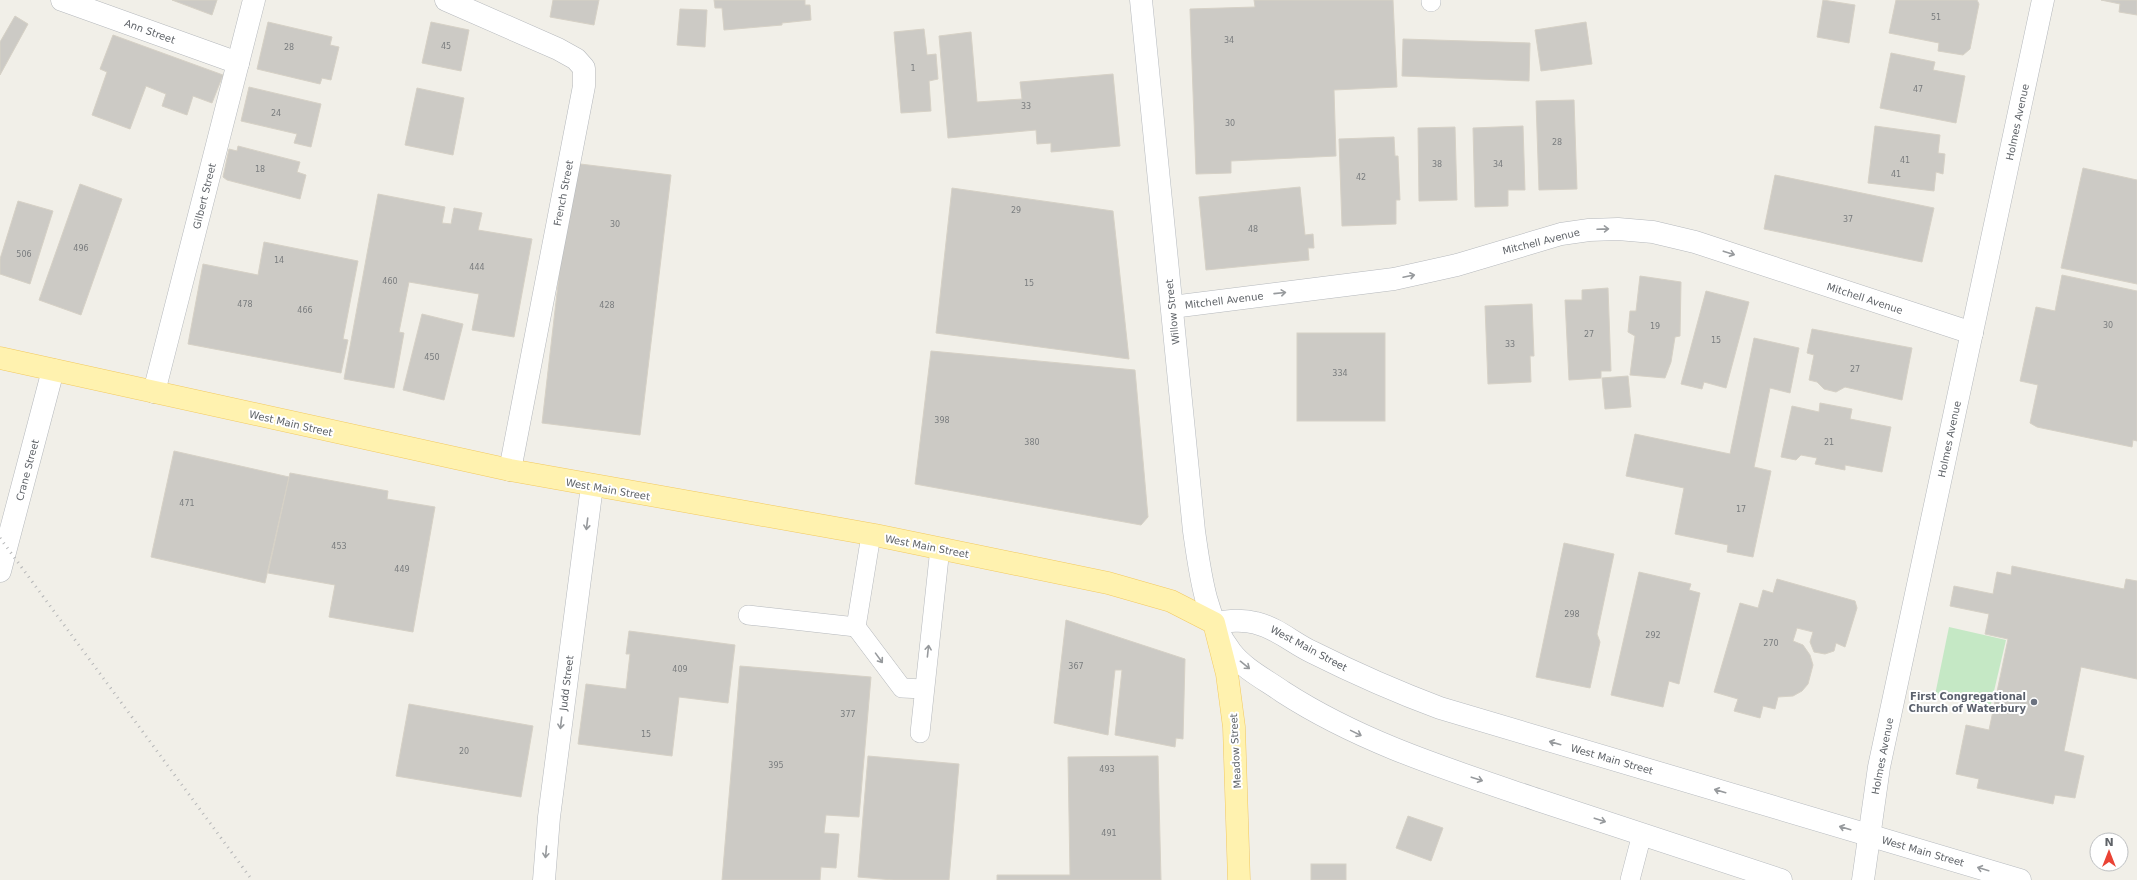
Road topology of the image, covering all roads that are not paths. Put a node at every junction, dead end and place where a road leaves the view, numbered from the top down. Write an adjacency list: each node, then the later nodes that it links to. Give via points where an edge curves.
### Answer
1 (62, 0): 6 (street, Ann Street)
2 (254, 0): 6 (street, Gilbert Street)
3 (446, 0): 12 (street, French Street, via 558,49 576,59 584,68 584,86)
4 (1141, 0): 7 (street, Willow Street)
5 (2043, 0): 8 (street, Holmes Avenue)
6 (238, 63): 11 (street, Gilbert Street)
7 (1172, 307): 8 (street, Mitchell Avenue, one-way to 8, via 1394,279 1457,265 1561,234 1618,229 1653,232 1695,242); 18 (street, Willow Street, via 1194,531 1202,580)
8 (1972, 333): 23 (street, Holmes Avenue, via 1881,760)
9 (0, 358): 10 (main road, West Main Street)
10 (53, 370): 11 (main road, West Main Street); 16 (street, Crane Street)
11 (154, 392): 12 (main road, West Main Street)
12 (510, 470): 13 (main road, West Main Street)
13 (592, 486): 14 (main road, West Main Street); 24 (street, Judd Street, one-way to 24, via 549,817)
14 (871, 535): 15 (main road, West Main Street); 19 (lane)
15 (940, 548): 18 (main road, West Main Street, via 1108,582 1192,610); 20 (lane, one-way to 15)
16 (0, 571)
17 (748, 615): 19 (lane)
18 (1214, 623): 22 (street, West Main Street, one-way to 22, via 1232,653 1249,669 1339,725 1426,762); 23 (street, West Main Street, one-way to 18, via 1440,708 1379,684 1311,652 1266,626 1243,621); 25 (main road, Meadow Street, via 1227,674 1234,727)
19 (856, 627): 20 (lane, one-way to 20, via 902,688)
20 (924, 689): 21 (lane)
21 (920, 733)
22 (1642, 834): 26 (lane); 27 (street, West Main Street)
23 (1868, 835): 28 (street, Holmes Avenue); 29 (street, West Main Street, one-way to 23)
24 (544, 880)
25 (1238, 880)
26 (1630, 880)
27 (1781, 880)
28 (1863, 880)
29 (2020, 880)

